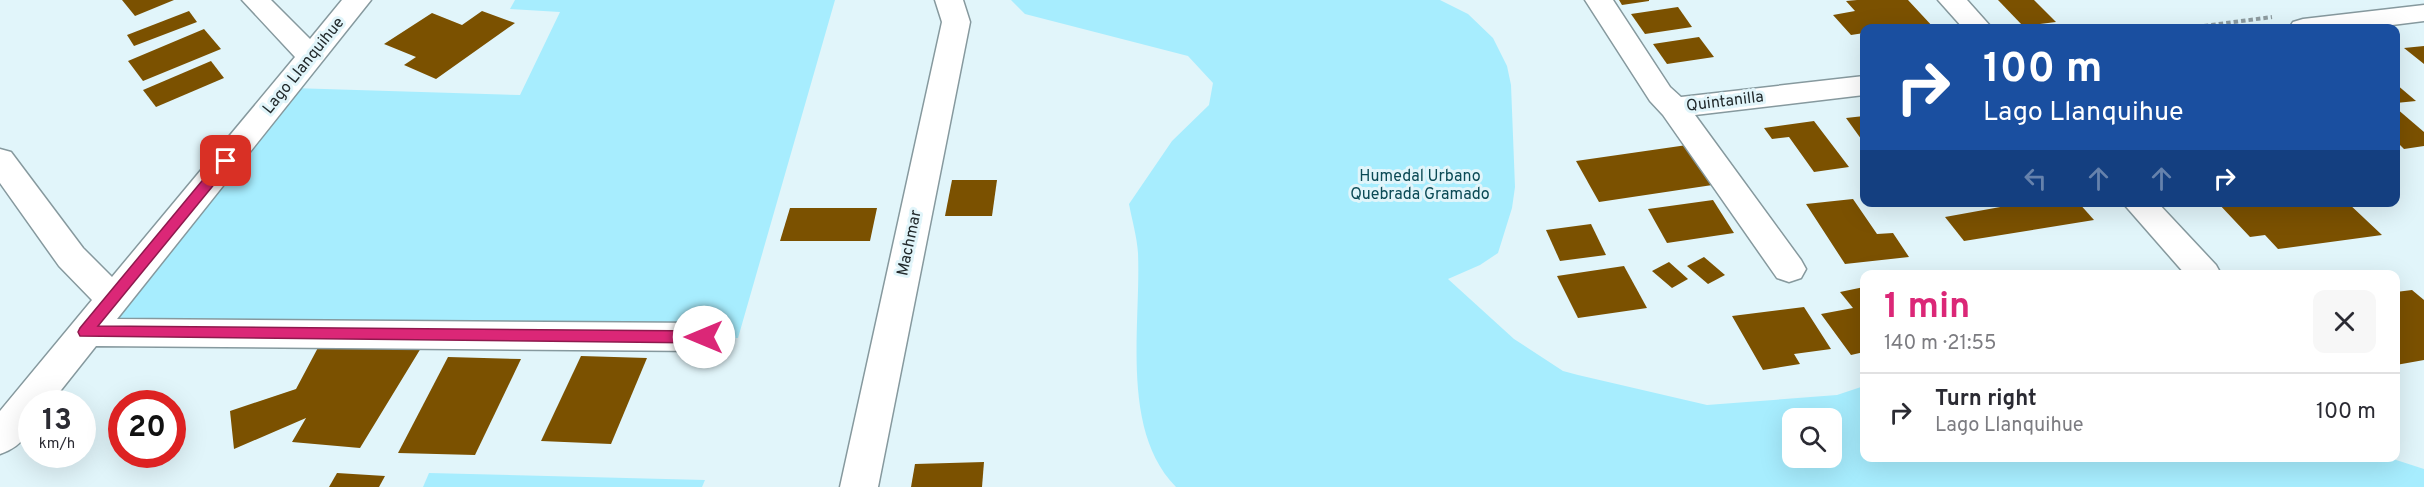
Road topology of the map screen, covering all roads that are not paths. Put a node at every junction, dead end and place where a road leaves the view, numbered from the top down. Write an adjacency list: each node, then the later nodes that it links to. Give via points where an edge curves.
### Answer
1 (256, 0): 9 (street)
2 (357, 0): 9 (street, Lago Llanquihue)
3 (949, 0): 20 (street, Machmar, via 956,22)
4 (1599, 0): 11 (street, via 1660,94)
5 (1952, 0): 7 (street)
6 (2424, 13): 8 (street)
7 (1974, 24)
8 (2335, 24)
9 (311, 57): 16 (street, Lago Llanquihue)
10 (1860, 85): 11 (street, Quintanilla)
11 (1674, 108): 14 (street, Quintanilla)
12 (0, 160): 16 (street, via 71,257)
13 (2143, 207): 15 (street)
14 (1789, 269)
15 (2200, 270)
16 (112, 299): 17 (street, Lago Llanquihue)
17 (85, 332): 18 (street); 19 (street, Lago Llanquihue)
18 (704, 337)
19 (0, 438)
20 (859, 487)

